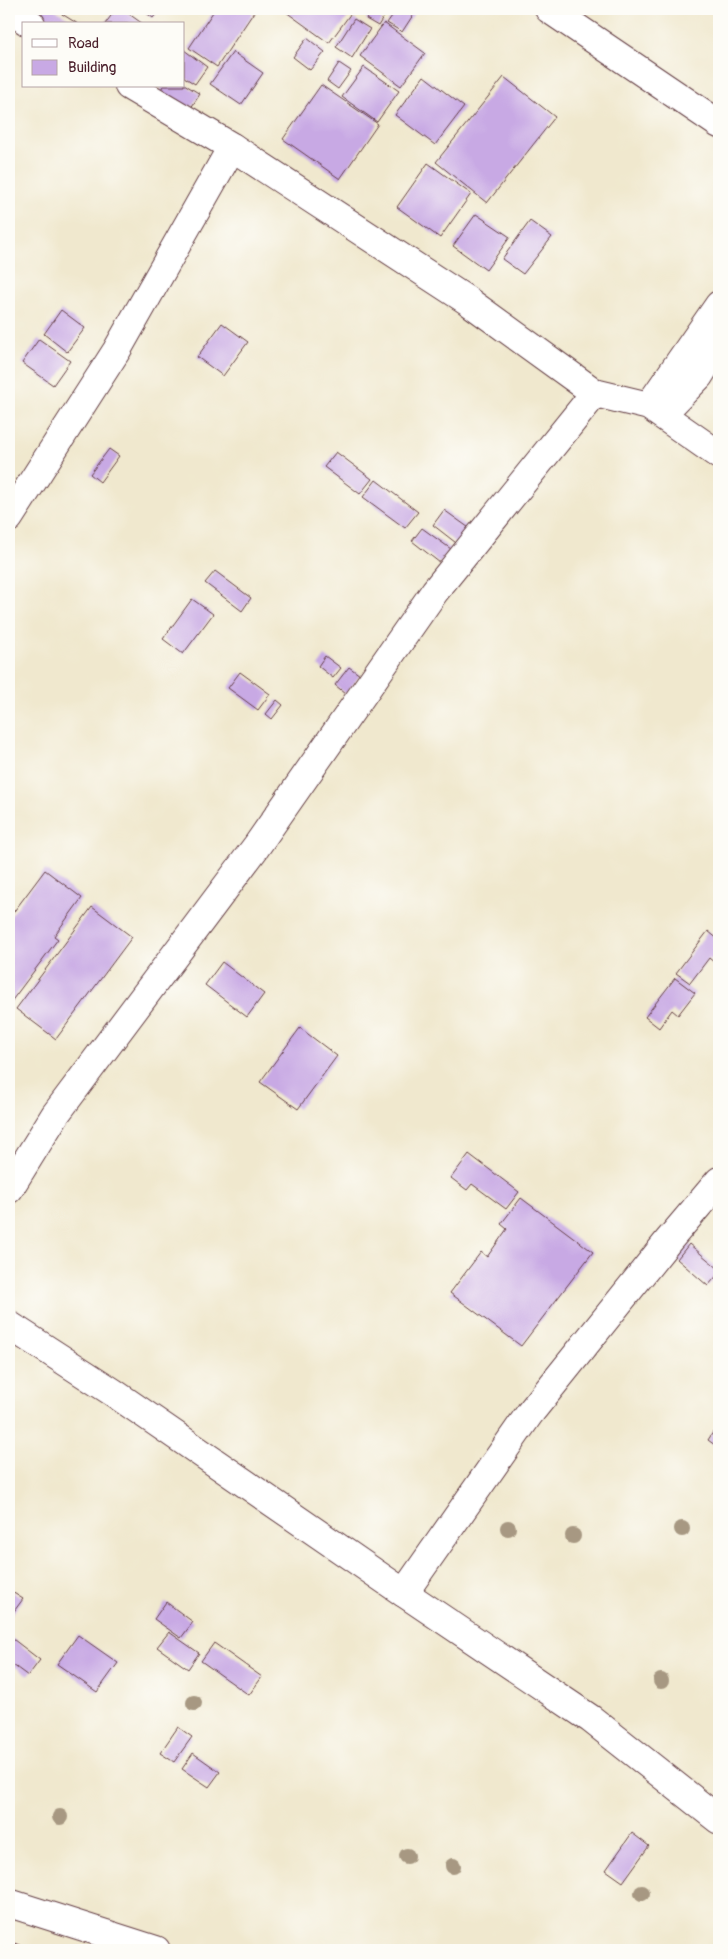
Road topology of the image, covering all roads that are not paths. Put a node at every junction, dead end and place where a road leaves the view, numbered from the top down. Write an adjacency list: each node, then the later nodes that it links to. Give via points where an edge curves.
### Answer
1 (9, 9): 3 (street)
2 (549, 9): 5 (street)
3 (28, 22)
4 (132, 88): 6 (street)
5 (719, 124)
6 (232, 147): 9 (street, via 468,301); 12 (street, via 117,350)
7 (719, 305): 10 (street)
8 (719, 344): 10 (street, via 699,376)
9 (595, 393): 10 (street); 14 (street, via 435,591 256,847 55,1115)
10 (656, 410): 11 (street)
11 (719, 455)
12 (9, 518)
13 (719, 1181): 16 (street, via 530,1413)
14 (9, 1189)
15 (9, 1324): 16 (street)
16 (404, 1593): 17 (street, via 591,1719)
17 (719, 1820)
18 (9, 1903): 19 (street)
19 (156, 1950)

